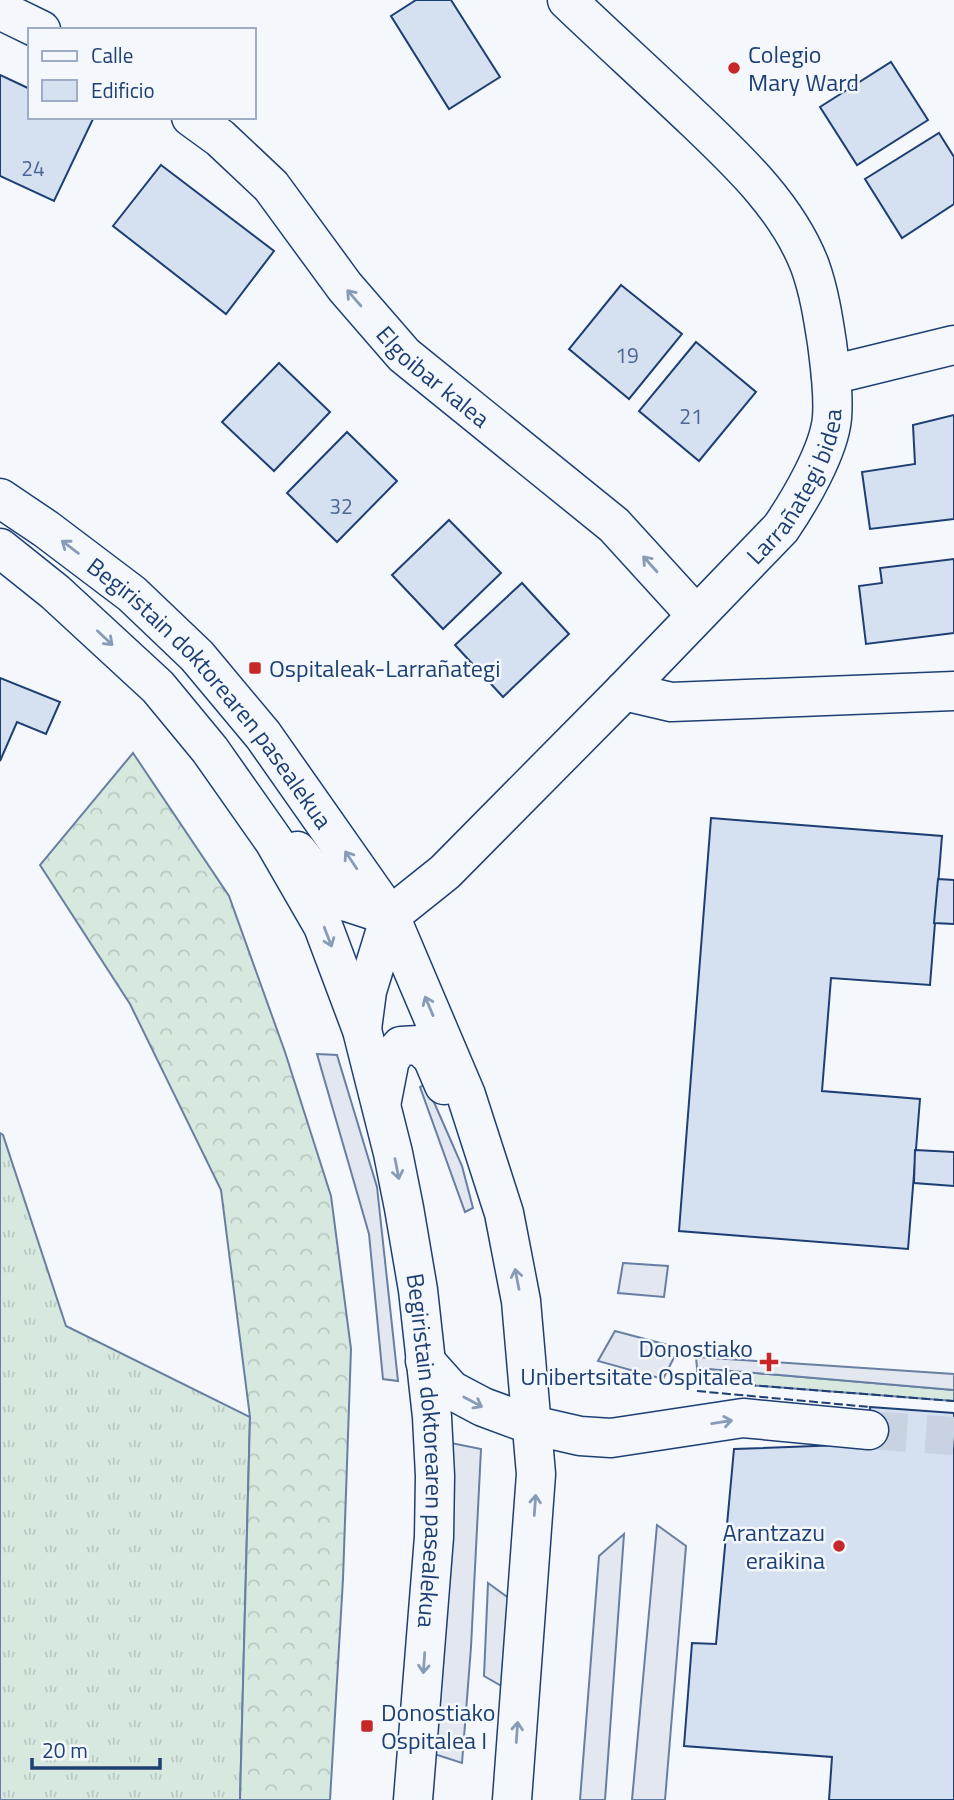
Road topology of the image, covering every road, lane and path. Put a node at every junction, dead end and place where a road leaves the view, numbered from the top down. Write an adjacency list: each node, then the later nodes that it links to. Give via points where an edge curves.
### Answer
1 (567, 0): 6 (main road, Larrañategi bidea, via 724,148 771,201 809,264 821,305)
2 (0, 10): 3 (main road)
3 (37, 28)
4 (194, 119): 9 (main road, Elgoibar kalea, one-way to 4, via 614,525 404,355 345,287 271,186)
5 (954, 345): 6 (main road)
6 (831, 375): 9 (main road, Larrañategi bidea, via 832,419 801,498 781,528)
7 (0, 498): 13 (main road, Begiristain doktorearen pasealekua, one-way to 7, via 263,735 197,656 132,594)
8 (0, 548): 12 (main road, Begiristain doktorearen pasealekua, one-way to 12, via 158,687)
9 (696, 615): 10 (main road, Larrañategi bidea)
10 (624, 691): 11 (main road, via 671,702); 13 (main road, Larrañategi bidea, via 445,872)
11 (954, 691)
12 (211, 750): 13 (main road, Begiristain doktorearen pasealekua, via 314,872 347,902); 14 (main road, Begiristain doktorearen pasealekua, one-way to 14, via 274,841 323,926)
13 (390, 916): 14 (main road, Begiristain doktorearen pasealekua, via 367,991); 16 (main road, Begiristain doktorearen pasealekua, one-way to 13)
14 (362, 1030): 15 (main road, Begiristain doktorearen pasealekua)
15 (381, 1103): 16 (main road, Begiristain doktorearen pasealekua, via 390,1059 401,1046 419,1045 432,1057 456,1111); 17 (main road, Begiristain doktorearen pasealekua, one-way to 17, via 418,1290)
16 (481, 1138): 18 (main road, Begiristain doktorearen pasealekua, one-way to 16, via 521,1301 505,1213)
17 (425, 1361): 18 (main road, one-way to 18, via 451,1390); 20 (main road, Begiristain doktorearen pasealekua, one-way to 20, via 433,1441 434,1525)
18 (532, 1425): 19 (main road, one-way to 19, via 611,1438 743,1418); 21 (main road, Begiristain doktorearen pasealekua, one-way to 18, via 536,1494)
19 (869, 1430)
20 (413, 1800)
21 (512, 1800)

